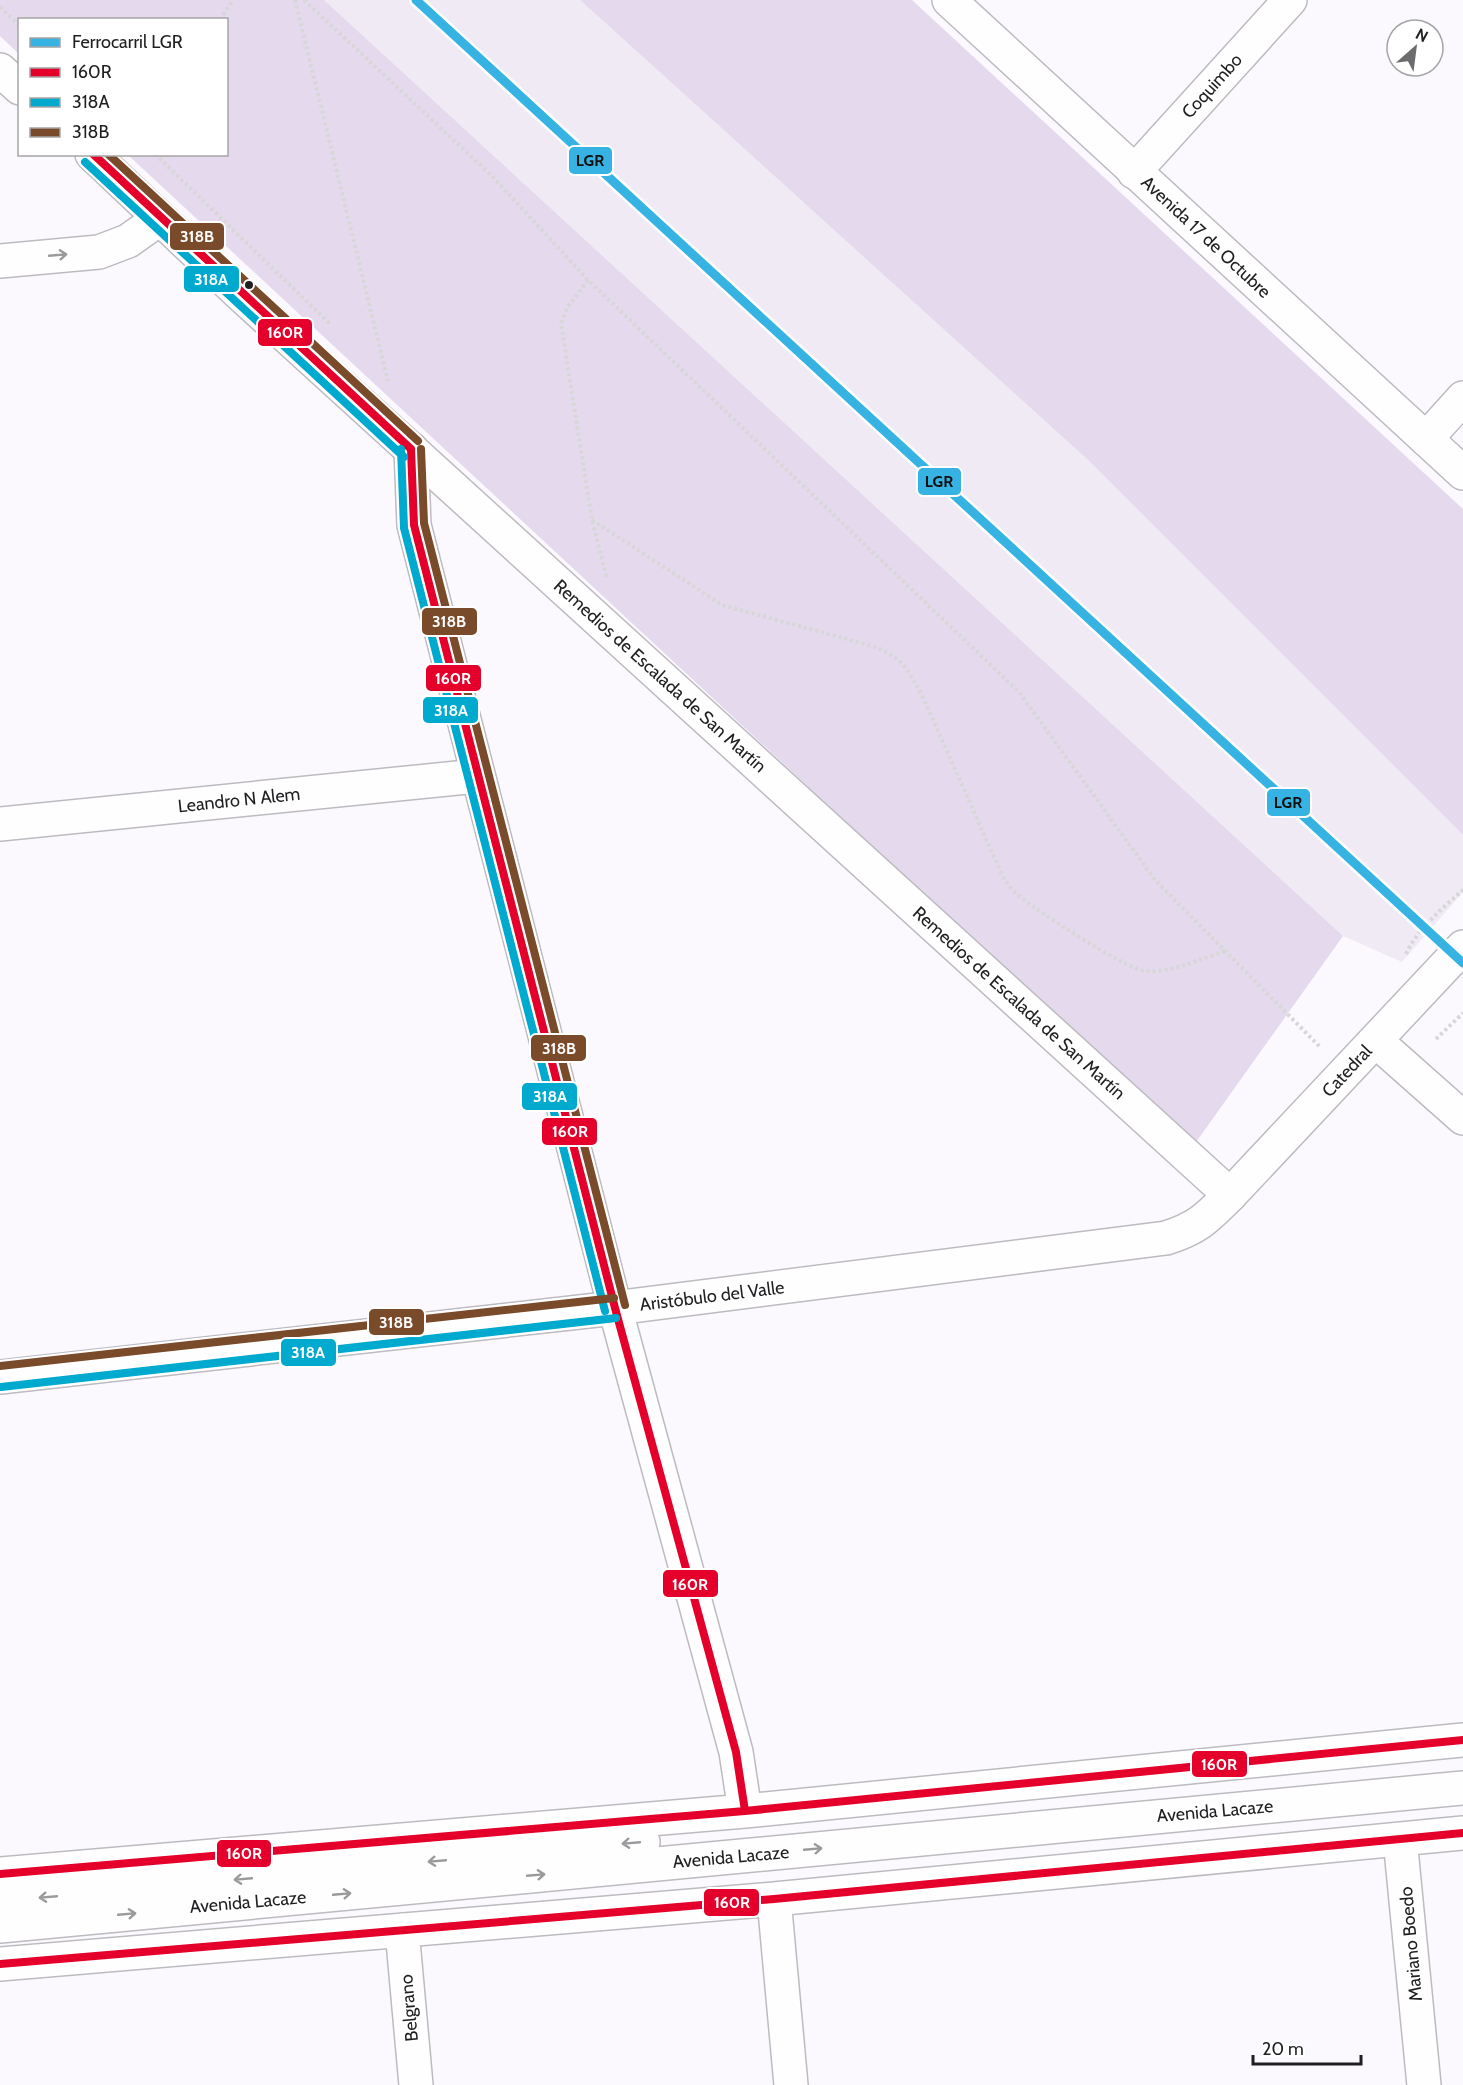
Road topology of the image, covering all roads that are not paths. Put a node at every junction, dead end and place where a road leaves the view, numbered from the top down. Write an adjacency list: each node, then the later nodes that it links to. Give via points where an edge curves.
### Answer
1 (949, 0): 6 (street, Avenida 17 de Octubre)
2 (1290, 0): 6 (street, Coquimbo)
3 (0, 70): 4 (street)
4 (18, 86)
5 (94, 156): 7 (street, Remedios de Escalada de San Martín)
6 (1134, 172): 10 (street, Avenida 17 de Octubre)
7 (159, 219): 8 (street, one-way to 7, via 99,252 128,241); 11 (street, Remedios de Escalada de San Martín)
8 (0, 261)
9 (1463, 398): 10 (street)
10 (1426, 439): 12 (street, Avenida 17 de Octubre)
11 (411, 449): 13 (street, via 412,516); 18 (street, Remedios de Escalada de San Martín)
12 (1463, 473)
13 (477, 776): 14 (street, Leandro N Alem); 19 (street)
14 (0, 824)
15 (1463, 947): 16 (street, Catedral)
16 (1376, 1041): 17 (street); 18 (street, Catedral)
17 (1463, 1118)
18 (1230, 1195): 19 (street, Aristóbulo del Valle, via 1202,1223 1166,1238)
19 (615, 1308): 20 (street, Aristóbulo del Valle); 24 (street, via 736,1752)
20 (0, 1377)
21 (1463, 1740): 24 (street)
22 (1463, 1767): 27 (street, Avenida Lacaze, one-way to 27)
23 (1463, 1788): 27 (street, Avenida Lacaze, one-way to 23)
24 (745, 1811): 27 (street)
25 (1463, 1833): 26 (street)
26 (1400, 1839): 28 (street); 33 (street, Mariano Boedo)
27 (2, 1893)
28 (774, 1899): 29 (street); 32 (street)
29 (402, 1930): 30 (street); 31 (street, Belgrano)
30 (0, 1964)
31 (416, 2085)
32 (791, 2085)
33 (1424, 2085)

